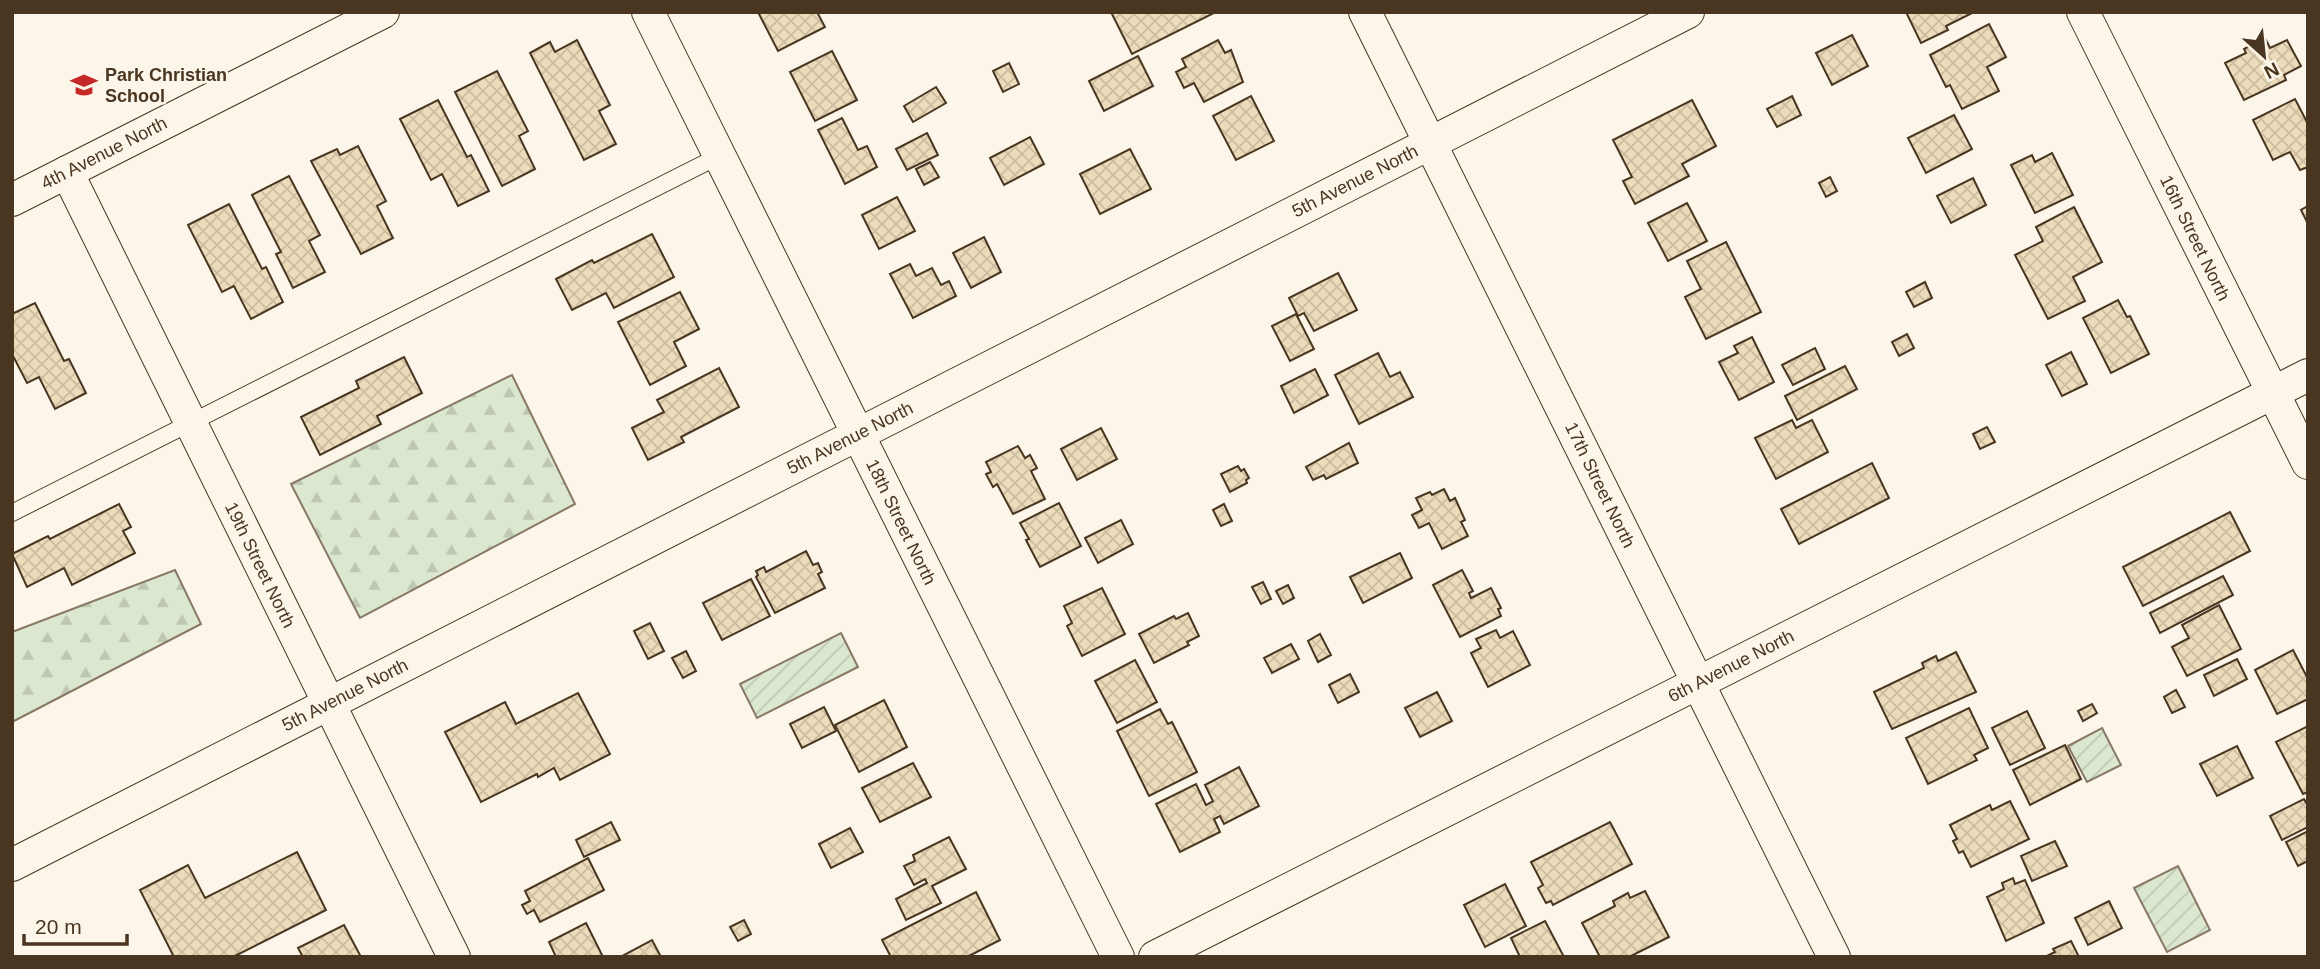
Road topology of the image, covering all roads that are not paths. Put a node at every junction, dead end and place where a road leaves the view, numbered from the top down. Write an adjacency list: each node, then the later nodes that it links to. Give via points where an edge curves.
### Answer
1 (383, 12): 8 (street, 4th Avenue North)
2 (648, 12): 7 (street, 18th Street North)
3 (1365, 12): 6 (street, 17th Street North)
4 (1688, 12): 6 (street, 5th Avenue North)
5 (2083, 12): 11 (street, 16th Street North)
6 (1430, 144): 13 (street, 5th Avenue North); 16 (street, 17th Street North)
7 (719, 156): 12 (lane); 13 (street, 18th Street North)
8 (67, 172): 9 (street, 4th Avenue North); 12 (street, 19th Street North)
9 (12, 200)
10 (2308, 375): 11 (street, 6th Avenue North)
11 (2273, 393): 14 (street, 16th Street North); 16 (street, 6th Avenue North)
12 (190, 423): 15 (lane); 17 (street, 19th Street North)
13 (858, 435): 17 (street, 5th Avenue North); 20 (street, 18th Street North)
14 (2308, 463)
15 (12, 513)
16 (1698, 682): 21 (street, 6th Avenue North); 22 (street, 17th Street North)
17 (328, 704): 18 (street, 5th Avenue North); 19 (street, 19th Street North)
18 (12, 865)
19 (454, 957)
20 (1118, 957)
21 (1155, 957)
22 (1834, 957)

